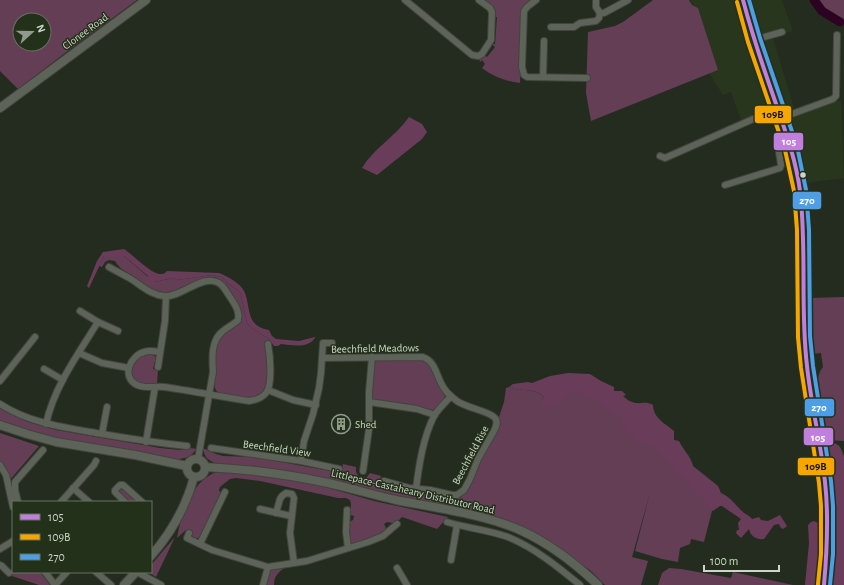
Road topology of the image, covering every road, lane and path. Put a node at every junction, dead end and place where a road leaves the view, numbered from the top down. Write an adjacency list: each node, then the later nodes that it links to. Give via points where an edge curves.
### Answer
1 (146, 0): 16 (main road, Clonee Road)
2 (479, 0): 7 (street, via 492,12 491,36 490,43 482,54 476,56)
3 (536, 0): 14 (street, via 524,11 522,72 527,77)
4 (596, 0): 8 (street, via 596,7)
5 (628, 0): 8 (street)
6 (743, 0): 12 (main road)
7 (408, 1)
8 (600, 13): 9 (street, via 596,21 580,23 574,27)
9 (551, 27)
10 (782, 32): 12 (street)
11 (837, 35): 18 (street, via 836,96)
12 (754, 40): 17 (main road)
13 (544, 41): 14 (street)
14 (543, 77): 15 (street)
15 (587, 78)
16 (0, 108)
17 (778, 108): 18 (main road); 20 (street, via 665,158)
18 (781, 118): 19 (main road)
19 (791, 148): 21 (street, via 779,152 780,168); 107 (main road, via 799,180 802,209 807,368 827,506 828,554)
20 (660, 156)
21 (725, 185)
22 (109, 267): 23 (street, via 150,292)
23 (166, 296): 30 (street, via 165,321); 41 (street, via 210,280 222,285 238,309 238,320 218,336 214,344)
24 (80, 311): 25 (street)
25 (98, 322): 26 (street); 31 (street)
26 (118, 331)
27 (35, 337): 38 (street)
28 (332, 343): 33 (street, via 323,343)
29 (271, 348): 40 (street)
30 (159, 352): 34 (street); 35 (street, via 142,352 133,359)
31 (79, 353): 35 (street, via 102,363); 37 (street)
32 (372, 357): 33 (street, Beechfield Meadows); 42 (street, Beechfield Meadows, via 422,356 431,362 441,383); 43 (street)
33 (322, 358): 45 (street)
34 (158, 367)
35 (129, 368): 39 (street, via 130,377 136,384)
36 (44, 369): 37 (street)
37 (63, 380): 49 (street)
38 (0, 381)
39 (155, 387): 41 (street); 52 (street)
40 (268, 390): 41 (street, via 261,398 253,401); 45 (street)
41 (209, 394): 56 (street)
42 (451, 396): 47 (street); 48 (street, Beechfield Meadows, via 465,406 490,414)
43 (369, 402): 47 (street, via 417,409); 63 (street, via 369,430)
44 (0, 404): 49 (street, via 14,413)
45 (316, 405): 58 (street, via 304,441)
46 (107, 408): 51 (street)
47 (435, 415): 67 (street, via 420,460)
48 (496, 419): 67 (street, Beechfield Rise, via 494,431 461,493 452,495)
49 (46, 424): 51 (street)
50 (0, 425): 60 (main road, via 56,442)
51 (102, 434): 52 (street)
52 (146, 442): 53 (street)
53 (187, 446)
54 (211, 448): 58 (street, Beechfield View)
55 (44, 450): 69 (street, via 15,482 14,490)
56 (198, 459): 60 (main road, via 190,461); 61 (main road)
57 (96, 461): 66 (street)
58 (301, 461): 62 (street, Beechfield View)
59 (0, 465): 74 (street, via 6,475)
60 (187, 466): 64 (main road, via 187,472)
61 (205, 466): 64 (main road, via 202,475); 106 (main road, Littlepace-Castaheany Distributor Road, via 285,474 492,520 541,541)
62 (339, 469)
63 (363, 471)
64 (194, 477): 87 (main road, via 182,511)
65 (384, 481): 67 (street, Beechfield Rise)
66 (73, 488): 70 (street); 71 (street)
67 (416, 489)
68 (225, 492): 84 (street)
69 (18, 501)
70 (62, 501)
71 (88, 501)
72 (124, 501): 73 (street, via 115,492 120,485)
73 (141, 501)
74 (12, 502)
75 (260, 509): 77 (street)
76 (347, 510): 85 (street)
77 (276, 513): 78 (street); 78 (street, via 282,496 288,493 294,498)
78 (291, 516): 89 (street, via 290,533)
79 (447, 522): 81 (street)
80 (397, 524): 85 (street, via 380,538)
81 (457, 525): 88 (street); 105 (street, via 493,533 523,544 552,562)
82 (189, 533): 84 (street, via 187,538)
83 (12, 542): 86 (street)
84 (200, 544): 91 (street)
85 (348, 548): 89 (street)
86 (0, 550)
87 (152, 555)
88 (451, 560)
89 (294, 563): 91 (street)
90 (0, 565): 93 (street)
91 (268, 567): 103 (street)
92 (397, 568): 104 (street)
93 (9, 573)
94 (46, 573): 99 (street)
95 (66, 573): 99 (street)
96 (97, 573): 100 (street)
97 (135, 573): 101 (main road)
98 (138, 573): 102 (street)
99 (55, 585)
100 (111, 585)
101 (124, 585)
102 (161, 585)
103 (262, 585)
104 (407, 585)
105 (580, 585)
106 (598, 585)
107 (824, 585)

